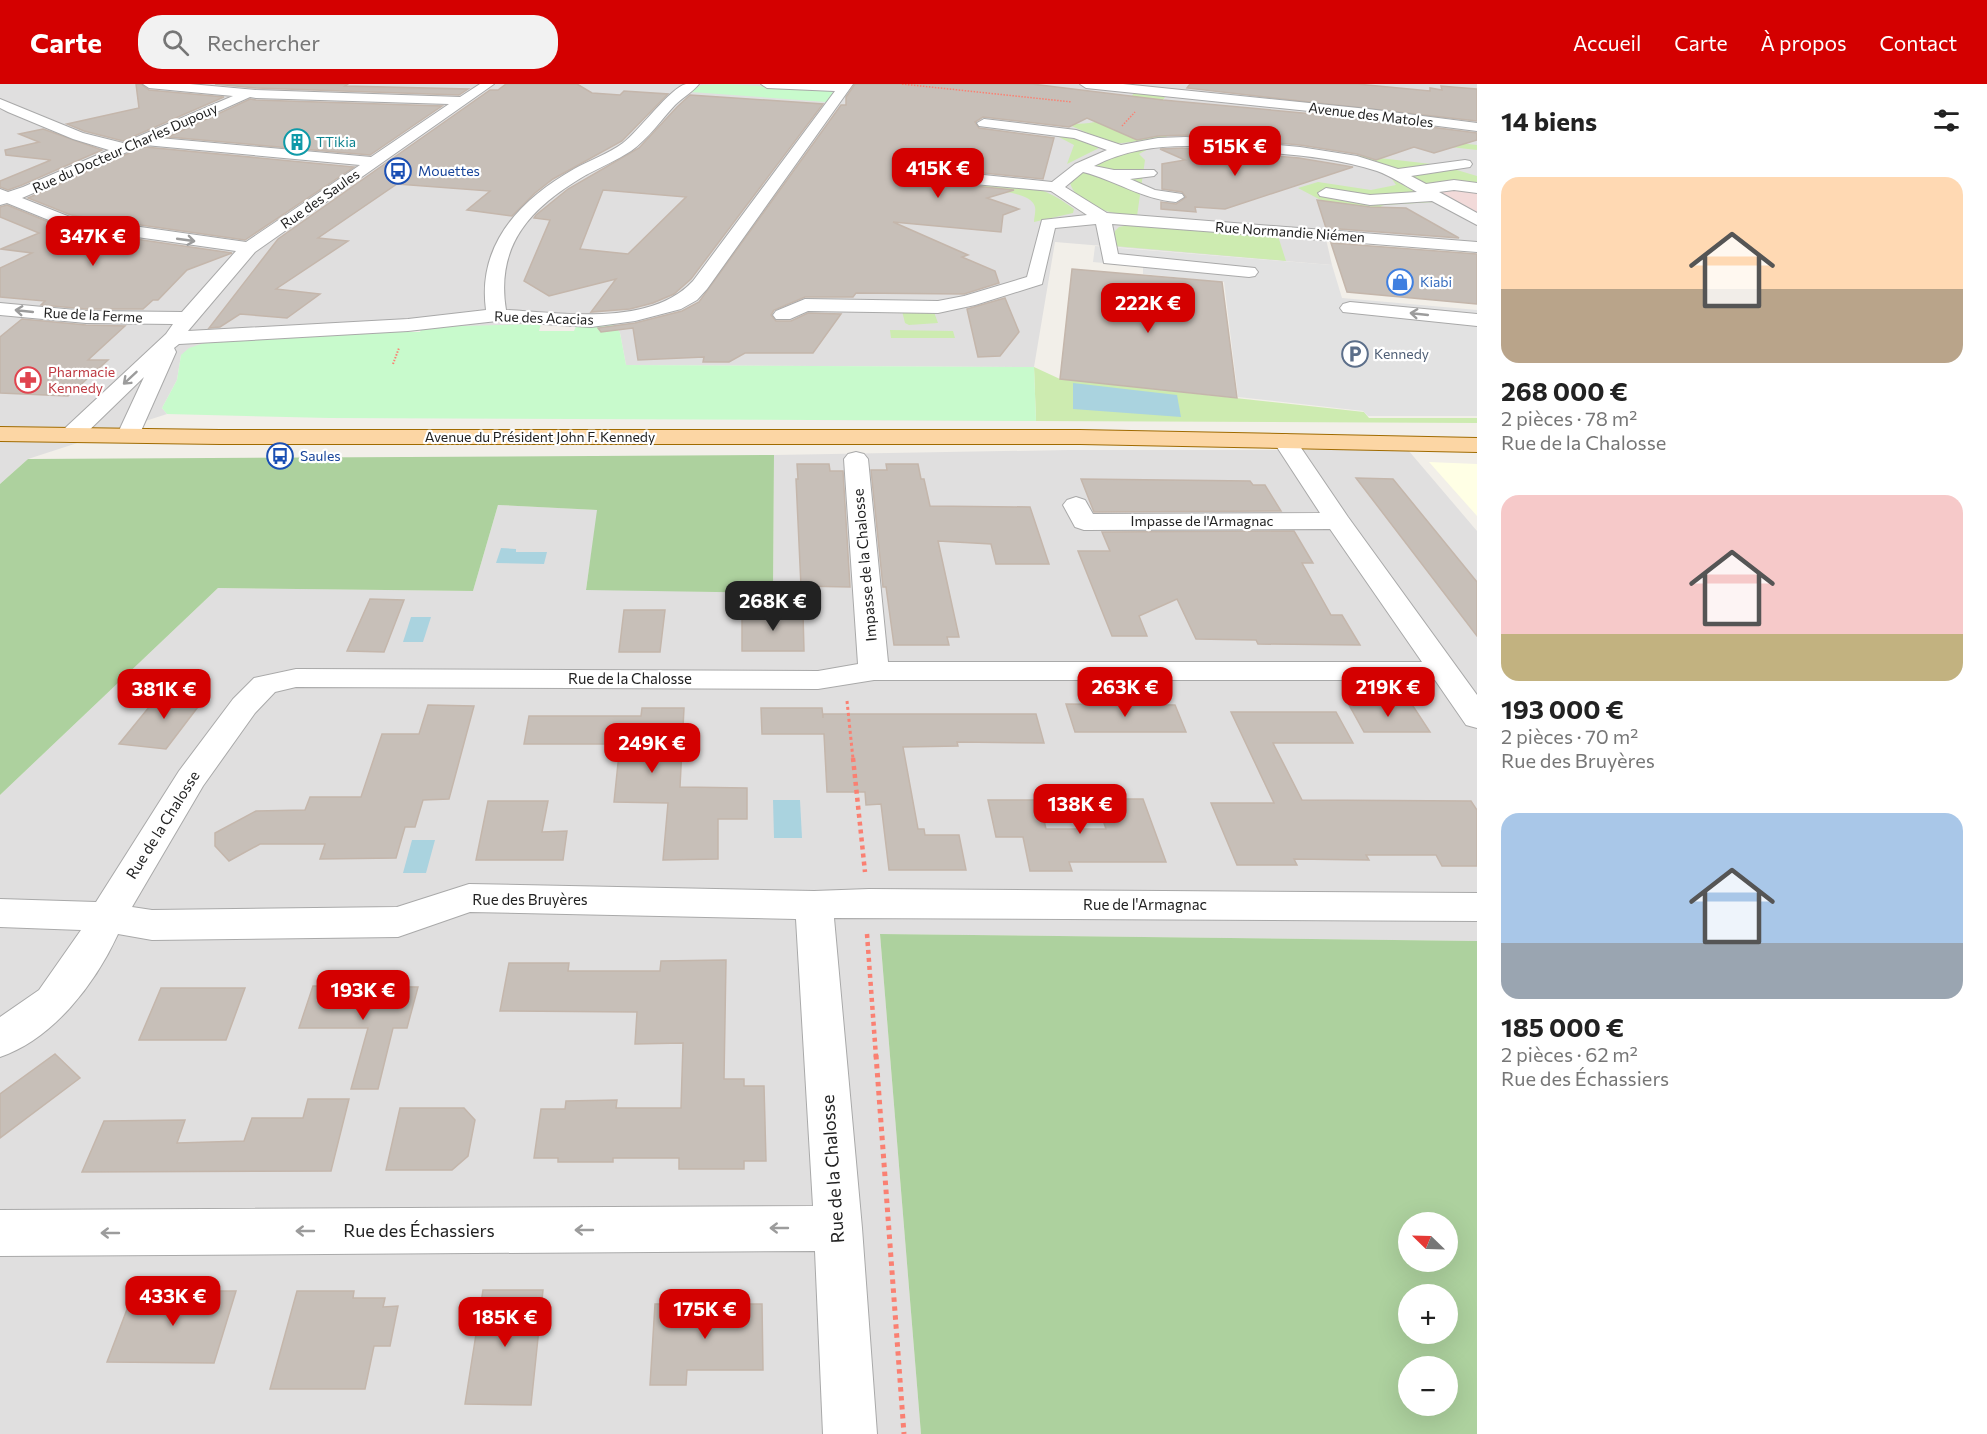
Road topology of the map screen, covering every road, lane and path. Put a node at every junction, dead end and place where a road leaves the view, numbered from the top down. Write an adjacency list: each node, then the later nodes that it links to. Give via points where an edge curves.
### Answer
1 (149, 84): 8 (street)
2 (262, 84): 8 (street, Rue du Docteur Charles Dupouy)
3 (488, 84): 9 (street, Rue des Saules)
4 (693, 84): 42 (street, via 630,145 566,179 520,217 499,256 493,300)
5 (767, 84): 7 (street)
6 (1086, 84): 14 (street, Avenue des Matoles)
7 (845, 86): 42 (street, Rue des Acacias, via 690,296 655,311 591,321)
8 (249, 93): 9 (street); 15 (street, Rue du Docteur Charles Dupouy)
9 (464, 101): 19 (street, Rue des Saules)
10 (0, 103): 11 (street)
11 (26, 116): 12 (street); 17 (street)
12 (0, 121)
13 (984, 123): 18 (street, via 1076,134)
14 (1477, 127)
15 (141, 141): 17 (street, Rue du Docteur Charles Dupouy); 19 (street)
16 (1363, 143): 20 (street)
17 (124, 148): 31 (street, Rue du Docteur Charles Dupouy)
18 (1119, 149): 20 (street, via 1182,140 1209,141 1315,152); 22 (street)
19 (373, 162): 36 (street, Rue des Saules)
20 (1364, 162): 24 (street)
21 (1465, 164): 24 (street)
22 (1080, 168): 25 (street); 27 (street)
23 (1149, 172): 25 (street)
24 (1396, 174): 29 (street)
25 (1114, 175): 32 (street, via 1146,193)
26 (974, 179): 27 (street)
27 (1055, 187): 33 (street)
28 (1477, 188): 29 (street, via 1454,185)
29 (1429, 193): 30 (street, via 1370,200); 34 (street)
30 (1326, 194)
31 (3, 197): 36 (street, one-way to 36, via 66,222)
32 (1176, 197)
33 (1103, 218): 35 (street, Rue Normandie Niémen); 37 (street, via 1110,260); 39 (street, Rue Normandie Niémen, via 1048,225 1035,280)
34 (1477, 219)
35 (1477, 247)
36 (249, 248): 44 (street, Rue des Saules)
37 (1249, 272)
38 (897, 307): 39 (street); 43 (street, via 805,305); 46 (street)
39 (938, 308): 47 (street)
40 (1350, 308): 45 (street, one-way to 40)
41 (0, 309): 44 (street, Rue de la Ferme, one-way to 41, via 86,317)
42 (497, 315): 48 (street, Rue des Acacias, via 408,325)
43 (783, 315)
44 (187, 318): 48 (street, Rue des Saules)
45 (1477, 320)
46 (902, 327)
47 (943, 327)
48 (173, 338): 51 (street, Rue des Saules, one-way to 51); 52 (street, Rue des Saules)
49 (1259, 428): 53 (main road, Avenue du Président John F. Kennedy, via 1174,428); 54 (main road, Avenue du Président John F. Kennedy); 55 (main road, Avenue du Président John F. Kennedy)
50 (0, 434): 51 (main road, Avenue du Président John F. Kennedy)
51 (71, 435): 52 (main road, Avenue du Président John F. Kennedy)
52 (129, 435): 53 (main road, Avenue du Président John F. Kennedy)
53 (1080, 437): 55 (main road, Avenue du Président John F. Kennedy)
54 (1475, 437): 55 (main road, Avenue du Président John F. Kennedy)
55 (1285, 441): 58 (street)
56 (856, 459): 60 (street, Impasse de la Chalosse)
57 (1076, 505): 58 (street, Impasse de l'Armagnac, via 1084,522)
58 (1338, 521): 59 (street)
59 (1444, 671): 60 (street, Rue de la Chalosse); 61 (street)
60 (859, 674): 65 (street, Rue de la Chalosse, via 818,680 296,678 265,685 243,706 191,779); 66 (path)
61 (1477, 718)
62 (814, 905): 65 (street, Rue des Bruyères, via 470,898 398,922 152,925); 66 (street, Rue de l'Armagnac); 68 (street, Rue de la Chalosse)
63 (1477, 907): 66 (street, Rue de l'Armagnac)
64 (0, 913): 65 (street, Rue des Bruyères)
65 (106, 917): 67 (street, Rue de la Chalosse, via 94,943 53,1002)
66 (868, 917): 71 (path)
67 (0, 1040)
68 (838, 1228): 69 (street, Rue des Échassiers, one-way to 69); 70 (street, Rue de la Chalosse)
69 (0, 1233)
70 (850, 1434)
71 (904, 1434)

